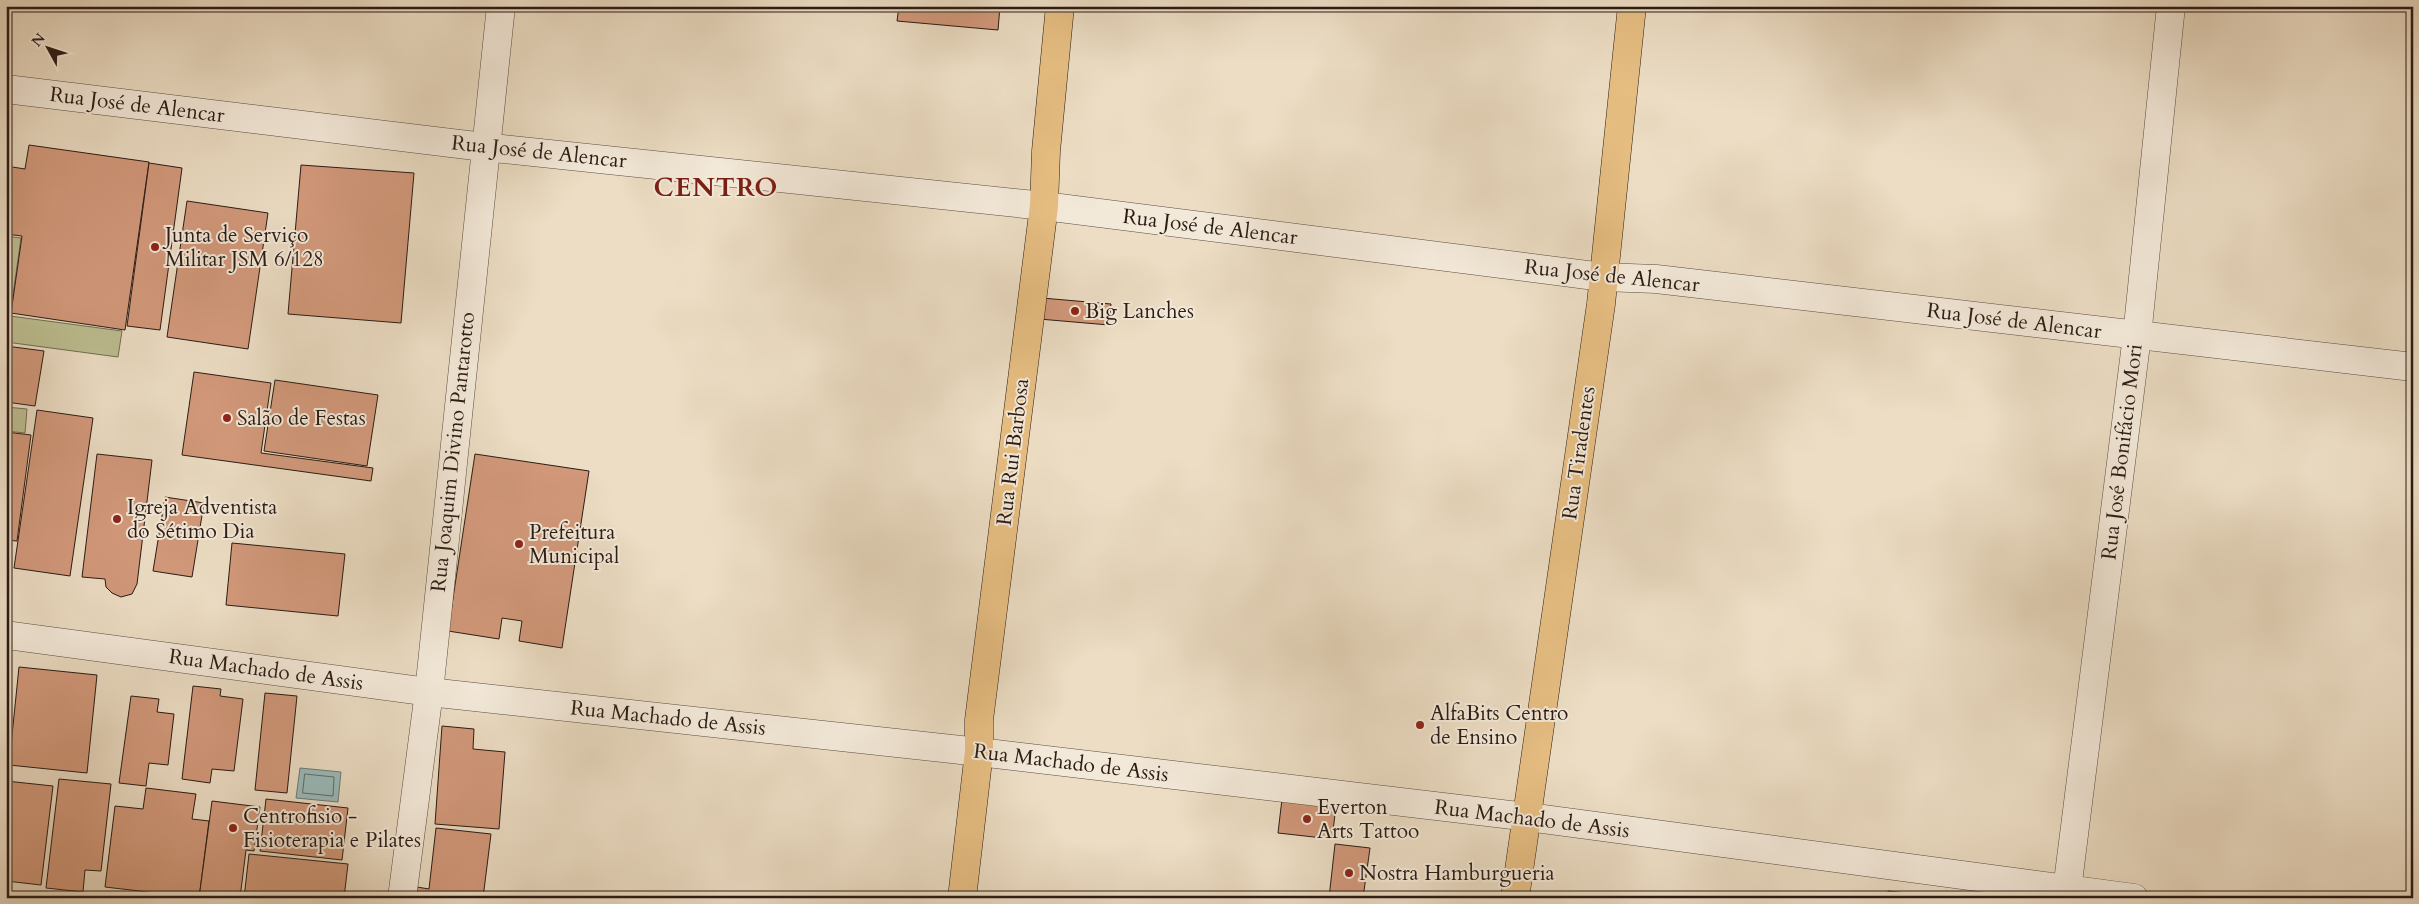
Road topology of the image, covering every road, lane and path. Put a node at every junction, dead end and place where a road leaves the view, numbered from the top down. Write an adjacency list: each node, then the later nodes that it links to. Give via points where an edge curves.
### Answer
1 (501, 6): 6 (street, Rua Joaquim Divino Pantarotto)
2 (1060, 6): 7 (main road, Rua Rui Barbosa)
3 (1632, 6): 8 (main road, Rua Tiradentes)
4 (2171, 6): 9 (street, Rua José Bonifácio Mori)
5 (6, 88): 6 (street, Rua José de Alencar)
6 (484, 147): 7 (street, Rua José de Alencar); 12 (street, Rua Joaquim Divino Pantarotto)
7 (1044, 206): 8 (street, Rua José de Alencar); 13 (main road, Rua Rui Barbosa, via 979,720)
8 (1603, 277): 9 (street, Rua José de Alencar, via 1656,279); 14 (main road, Rua Tiradentes)
9 (2137, 336): 10 (street, Rua José de Alencar); 15 (street, Rua José Bonifácio Mori)
10 (2413, 368)
11 (6, 635): 12 (street, Rua Machado de Assis)
12 (429, 692): 13 (street, Rua Machado de Assis); 16 (street, Rua Joaquim Divino Pantarotto)
13 (979, 752): 14 (street, Rua Machado de Assis); 17 (main road, Rua Rui Barbosa)
14 (1528, 817): 15 (street, Rua Machado de Assis); 18 (main road, Rua Tiradentes)
15 (2067, 894): 19 (street, Rua Machado de Assis)
16 (402, 898)
17 (962, 898)
18 (1515, 898)
19 (2134, 898)

